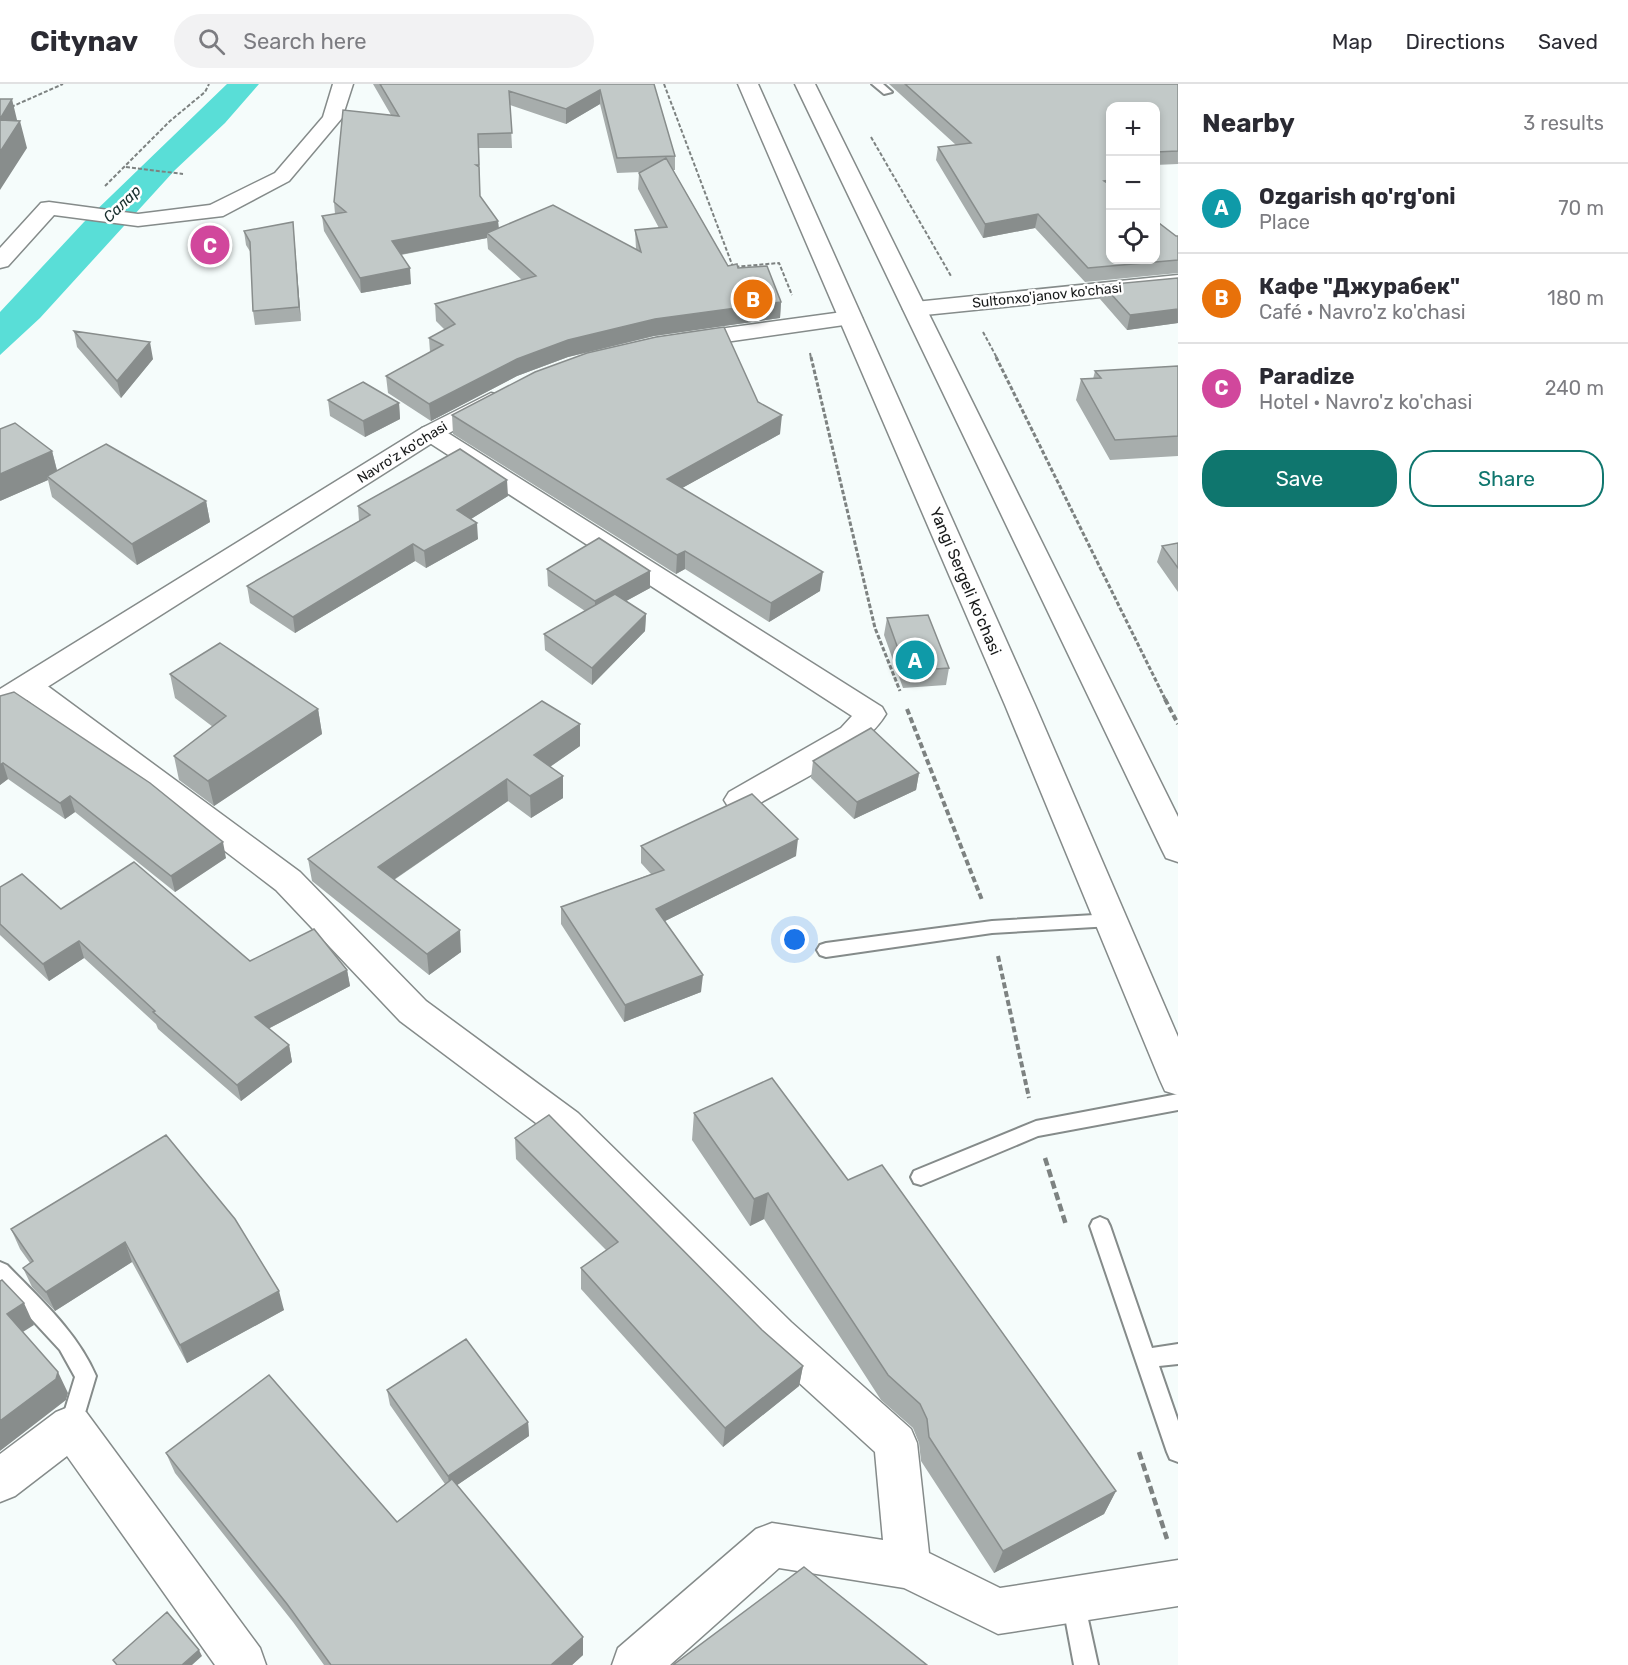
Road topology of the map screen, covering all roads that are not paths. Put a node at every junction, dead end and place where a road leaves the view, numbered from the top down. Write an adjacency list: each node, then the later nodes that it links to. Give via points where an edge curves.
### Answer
1 (343, 84): 6 (street, via 332,118 282,177 215,211 138,220 49,208)
2 (748, 84): 9 (street, Yangi Sergeli ko'chasi)
3 (805, 84): 8 (street)
4 (877, 84): 5 (lane)
5 (887, 92)
6 (0, 261)
7 (1178, 282): 8 (street, Sultonxo'janov ko'chasi)
8 (915, 309): 15 (street)
9 (850, 318): 10 (street); 16 (street, Yangi Sergeli ko'chasi)
10 (655, 347)
11 (512, 390): 12 (street, Navro'z ko'chasi)
12 (431, 433): 13 (street, Navro'z ko'chasi); 14 (street, via 871,714 852,735)
13 (14, 694): 28 (street, via 288,881 413,1011 565,1124 776,1335 896,1443)
14 (740, 800)
15 (1178, 850)
16 (1112, 920): 17 (lane, via 992,927); 18 (street, Yangi Sergeli ko'chasi)
17 (826, 950)
18 (1178, 1080)
19 (1178, 1102): 20 (lane, via 1036,1129)
20 (921, 1177)
21 (1100, 1226): 24 (lane)
22 (0, 1271): 25 (lane, via 67,1343 86,1376)
23 (1178, 1354): 24 (lane)
24 (1145, 1358): 26 (lane)
25 (71, 1426): 27 (street); 31 (street)
26 (1178, 1452)
27 (0, 1481)
28 (908, 1566): 30 (street, via 998,1611); 32 (street, via 772,1545)
29 (1178, 1583): 30 (street)
30 (1073, 1600): 33 (lane)
31 (243, 1665)
32 (635, 1665)
33 (1086, 1665)

